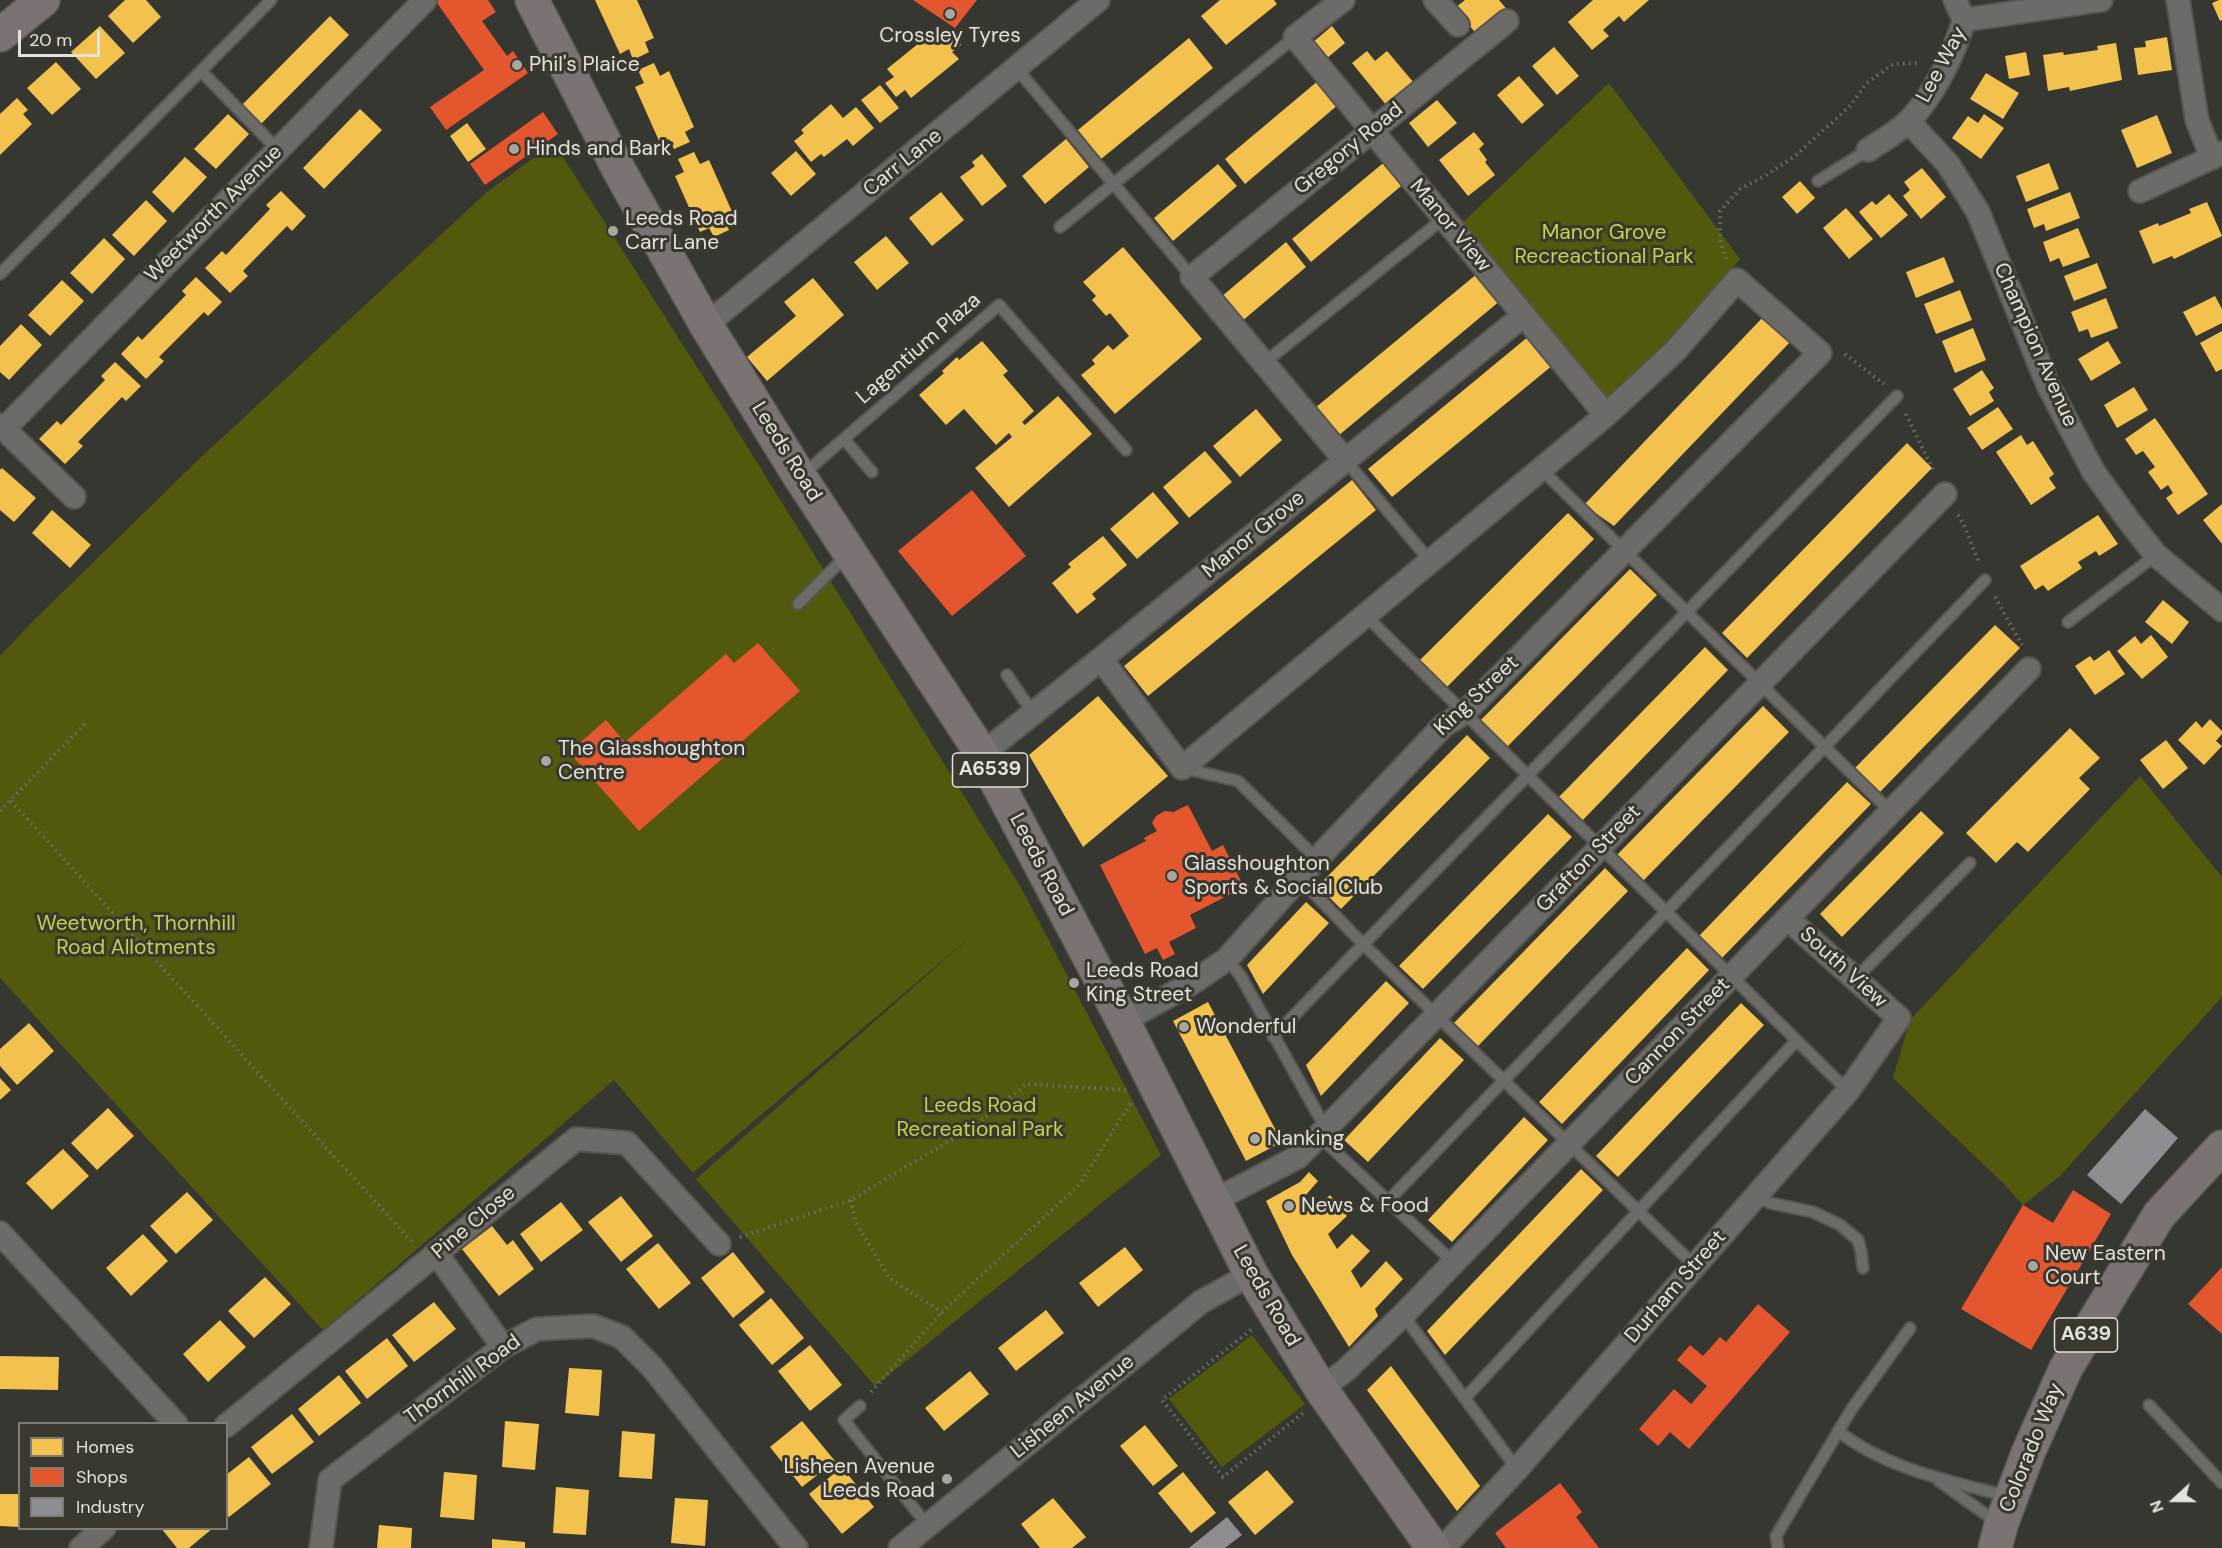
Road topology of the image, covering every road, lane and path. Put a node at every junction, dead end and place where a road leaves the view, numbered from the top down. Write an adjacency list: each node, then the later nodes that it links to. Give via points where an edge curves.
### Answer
1 (43, 0): 13 (main road)
2 (271, 0): 16 (lane)
3 (425, 0): 20 (street, Weetworth Avenue)
4 (532, 0): 32 (main road, Leeds Road / A6539, via 620,172)
5 (1098, 0): 15 (street, Carr Lane)
6 (1343, 0): 14 (street)
7 (1435, 0): 12 (street)
8 (2101, 0): 10 (street, Lee Way)
9 (2178, 0): 22 (street, via 2197,120)
10 (1960, 10): 17 (street, Lee Way, via 1956,48)
11 (1507, 21): 19 (street, Gregory Road)
12 (1458, 25)
13 (0, 35)
14 (1295, 37): 19 (street, Manor View); 24 (lane)
15 (1017, 69): 24 (lane); 32 (street, Carr Lane)
16 (201, 71): 20 (lane); 28 (lane)
17 (1940, 75): 18 (street, Lee Way); 30 (path, via 1920,63 1893,64 1867,83 1850,106 1795,156 1740,189 1720,211 1720,240)
18 (1909, 122): 21 (street, Lee Way); 47 (street, Champion Avenue, via 1948,164 1978,212 2048,385 2093,471)
19 (1372, 130): 26 (street, Manor View); 29 (street, Gregory Road)
20 (278, 150): 36 (street, Weetworth Avenue)
21 (1868, 150): 23 (lane)
22 (2217, 155): 25 (street)
23 (1818, 181)
24 (1113, 183): 27 (lane); 29 (lane)
25 (2140, 191)
26 (1444, 218): 31 (street, Manor View); 33 (lane)
27 (1060, 226)
28 (0, 274)
29 (1192, 277): 33 (street)
30 (1737, 280): 35 (street, via 1676,351); 45 (street, King Street, via 1820,353)
31 (1524, 315): 35 (street, Manor View); 39 (street, Manor Grove)
32 (706, 324): 42 (main road, Leeds Road / A6539)
33 (1264, 363): 39 (street)
34 (1897, 396): 52 (lane)
35 (1606, 415): 40 (street)
36 (2, 427): 44 (street, Weetworth Avenue)
37 (844, 439): 38 (lane, Lagentium Plaza, via 999,305); 41 (lane); 42 (lane, Lagentium Plaza)
38 (1126, 450)
39 (1346, 460): 48 (lane); 55 (street, Manor Grove)
40 (1541, 469): 45 (lane); 48 (street)
41 (872, 472)
42 (800, 477): 46 (main road, Leeds Road / A6539)
43 (1945, 494): 58 (street, Grafton Street)
44 (74, 497)
45 (1624, 551): 52 (lane); 60 (street, King Street)
46 (850, 552): 50 (lane); 63 (main road, Leeds Road / A6539)
47 (2156, 555): 51 (street, Champion Avenue); 54 (lane)
48 (1430, 561): 53 (street)
49 (1985, 580): 62 (lane)
50 (798, 604)
51 (2222, 610)
52 (1687, 612): 58 (lane); 65 (lane)
53 (1366, 616): 60 (lane); 64 (street)
54 (2068, 622)
55 (1101, 659): 59 (street, Manor Grove); 64 (street)
56 (2030, 669): 68 (street, Cannon Street)
57 (1007, 675): 59 (lane)
58 (1760, 683): 62 (lane); 69 (street, Grafton Street)
59 (1033, 713): 63 (street, Manor Grove)
60 (1464, 713): 65 (lane); 70 (street, King Street, via 1444,725)
61 (86, 723): 66 (path)
62 (1824, 747): 68 (lane); 73 (lane)
63 (982, 754): 81 (main road, Leeds Road / A6539)
64 (1182, 768): 70 (lane, via 1238,781)
65 (1527, 776): 69 (lane); 75 (lane)
66 (11, 801): 67 (path); 98 (path)
67 (0, 811)
68 (1891, 812): 74 (street, Cannon Street)
69 (1600, 847): 73 (lane); 79 (street, Grafton Street)
70 (1317, 859): 72 (street, King Street)
71 (1970, 863): 78 (lane)
72 (1299, 878): 75 (lane); 76 (street, King Street)
73 (1665, 912): 77 (lane); 84 (lane)
74 (1788, 919): 77 (street, Cannon Street); 78 (street, South View)
75 (1363, 944): 79 (lane); 82 (lane)
76 (1227, 959): 81 (street, King Street); 82 (lane, via 1240,975)
77 (1731, 977): 83 (lane); 89 (street, Cannon Street)
78 (1855, 980): 80 (street, South View)
79 (1436, 1016): 84 (lane); 88 (street, Grafton Street)
80 (1899, 1018): 86 (street, Durham Street)
81 (1123, 1021): 93 (main road, Leeds Road / A6539)
82 (1273, 1037): 88 (lane)
83 (1796, 1041): 86 (lane); 95 (lane)
84 (1503, 1081): 89 (lane); 94 (lane)
85 (1127, 1090): 92 (path, via 1026,1084 974,1126)
86 (1848, 1091): 91 (street, Durham Street)
87 (1133, 1100): 103 (path, via 1080,1184)
88 (1323, 1132): 93 (street, Grafton Street, via 1299,1157); 94 (lane)
89 (1569, 1144): 95 (lane); 99 (street, Cannon Street)
90 (2222, 1147): 118 (main road, Colorado Way / A639, via 2159,1215 2066,1368 2028,1453)
91 (1756, 1195): 100 (street, Durham Street); 101 (lane, via 1782,1207 1813,1212 1840,1225 1858,1240)
92 (850, 1200): 97 (path); 103 (path, via 856,1223 890,1279)
93 (1215, 1200): 102 (main road, Leeds Road / A6539)
94 (1388, 1201): 99 (lane)
95 (1638, 1211): 100 (lane); 108 (lane)
96 (0, 1233): 112 (street)
97 (719, 1244): 98 (street, Pine Close, via 627,1143 576,1139)
98 (434, 1257): 107 (street); 113 (street, Pine Close)
99 (1454, 1263): 104 (street, Cannon Street)
100 (1695, 1266): 115 (street, Durham Street)
101 (1863, 1268)
102 (1251, 1274): 109 (main road, Leeds Road / A6539); 119 (street, Lisheen Avenue, via 1201,1302)
103 (942, 1312): 111 (path)
104 (1403, 1315): 108 (lane); 109 (street, Cannon Street)
105 (1258, 1324): 109 (path, via 1162,1400 1223,1477)
106 (1910, 1328): 114 (lane)
107 (503, 1347): 122 (street, Thornhill Road, via 330,1480); 123 (street, Thornhill Road, via 537,1329 564,1326 593,1326 622,1337 652,1367)
108 (1465, 1398): 115 (lane)
109 (1315, 1399): 125 (main road, Leeds Road / A6539)
110 (2150, 1405): 117 (lane)
111 (860, 1406): 119 (lane, via 844,1420)
112 (174, 1422)
113 (228, 1424)
114 (1838, 1431): 116 (lane, via 1857,1446); 127 (lane, via 1776,1536)
115 (1517, 1468): 126 (street, Durham Street)
116 (1934, 1478): 118 (lane); 118 (lane)
117 (2222, 1483)
118 (2003, 1523)
119 (928, 1526): 124 (street, Lisheen Avenue)
120 (102, 1530): 121 (street)
121 (81, 1548)
122 (321, 1548)
123 (796, 1548)
124 (900, 1548)
125 (1433, 1548)
126 (1443, 1548)
127 (1778, 1548)

